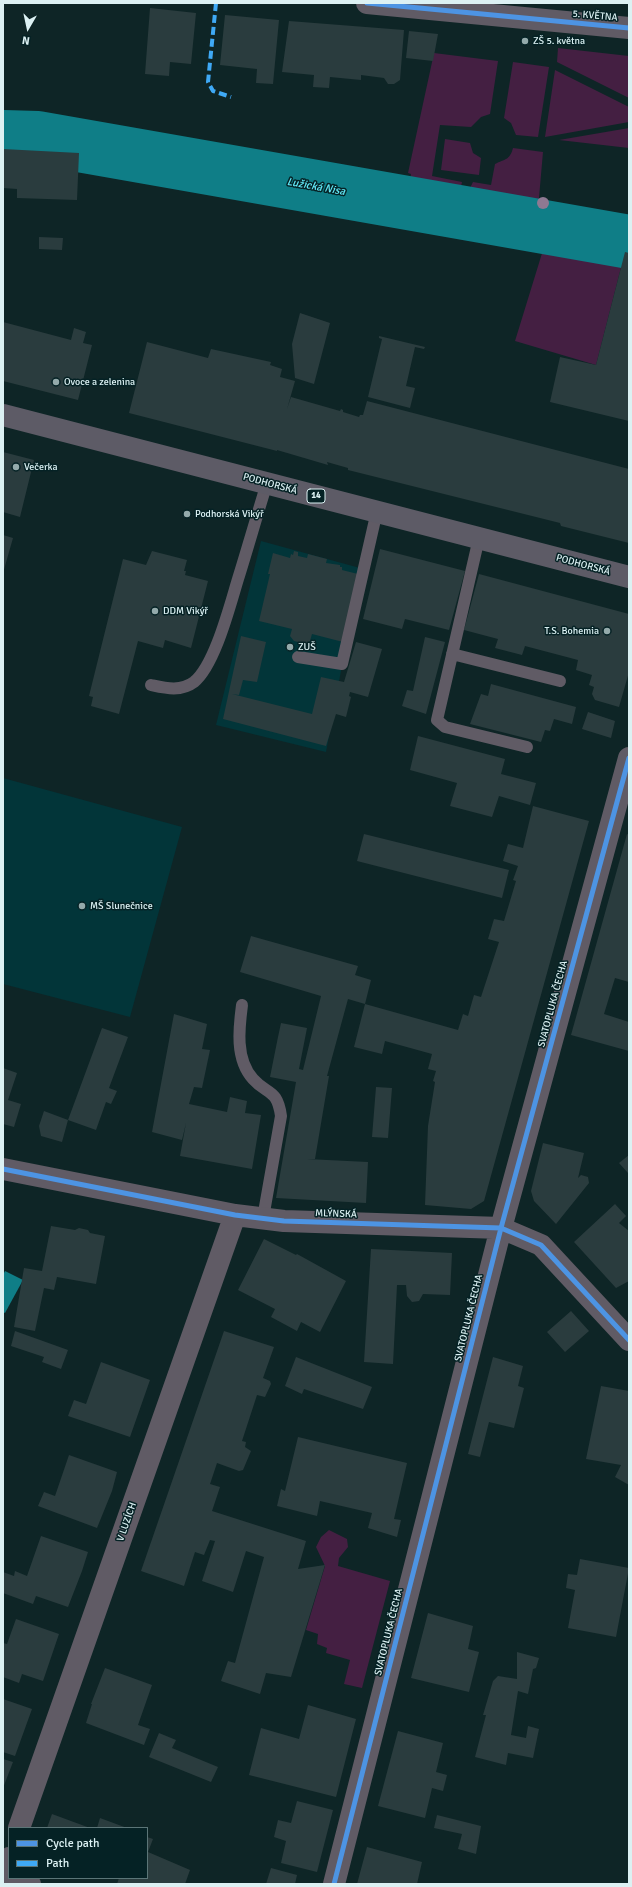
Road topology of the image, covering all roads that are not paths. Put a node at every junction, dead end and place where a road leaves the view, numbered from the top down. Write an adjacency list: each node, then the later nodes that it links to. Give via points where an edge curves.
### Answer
1 (367, 3): 2 (street, 5. KVĚTNA)
2 (629, 28)
3 (3, 415): 4 (main road, PODHORSKÁ / 14)
4 (267, 483): 5 (main road, PODHORSKÁ / 14); 11 (lane, via 224,622 201,676 193,683 173,690)
5 (376, 511): 6 (main road, PODHORSKÁ / 14); 9 (lane, via 342,664)
6 (479, 538): 7 (main road, PODHORSKÁ / 14); 8 (lane)
7 (629, 576)
8 (452, 654): 10 (lane); 12 (lane, via 437,720 445,727)
9 (298, 656)
10 (560, 680)
11 (151, 685)
12 (528, 747)
13 (629, 758): 18 (street, SVATOPLUKA ČECHA)
14 (242, 1005): 17 (lane, via 239,1033 244,1064 252,1079 271,1092 279,1103 281,1116)
15 (3, 1170): 16 (street, MLÝNSKÁ)
16 (235, 1215): 17 (street, MLÝNSKÁ); 20 (street, V LUZÍCH)
17 (263, 1218): 18 (street, MLÝNSKÁ, via 284,1221)
18 (501, 1228): 19 (street, MLÝNSKÁ, via 541,1245); 23 (street, SVATOPLUKA ČECHA)
19 (629, 1340)
20 (19, 1827)
21 (20, 1879): 22 (street)
22 (30, 1884)
23 (334, 1884)

